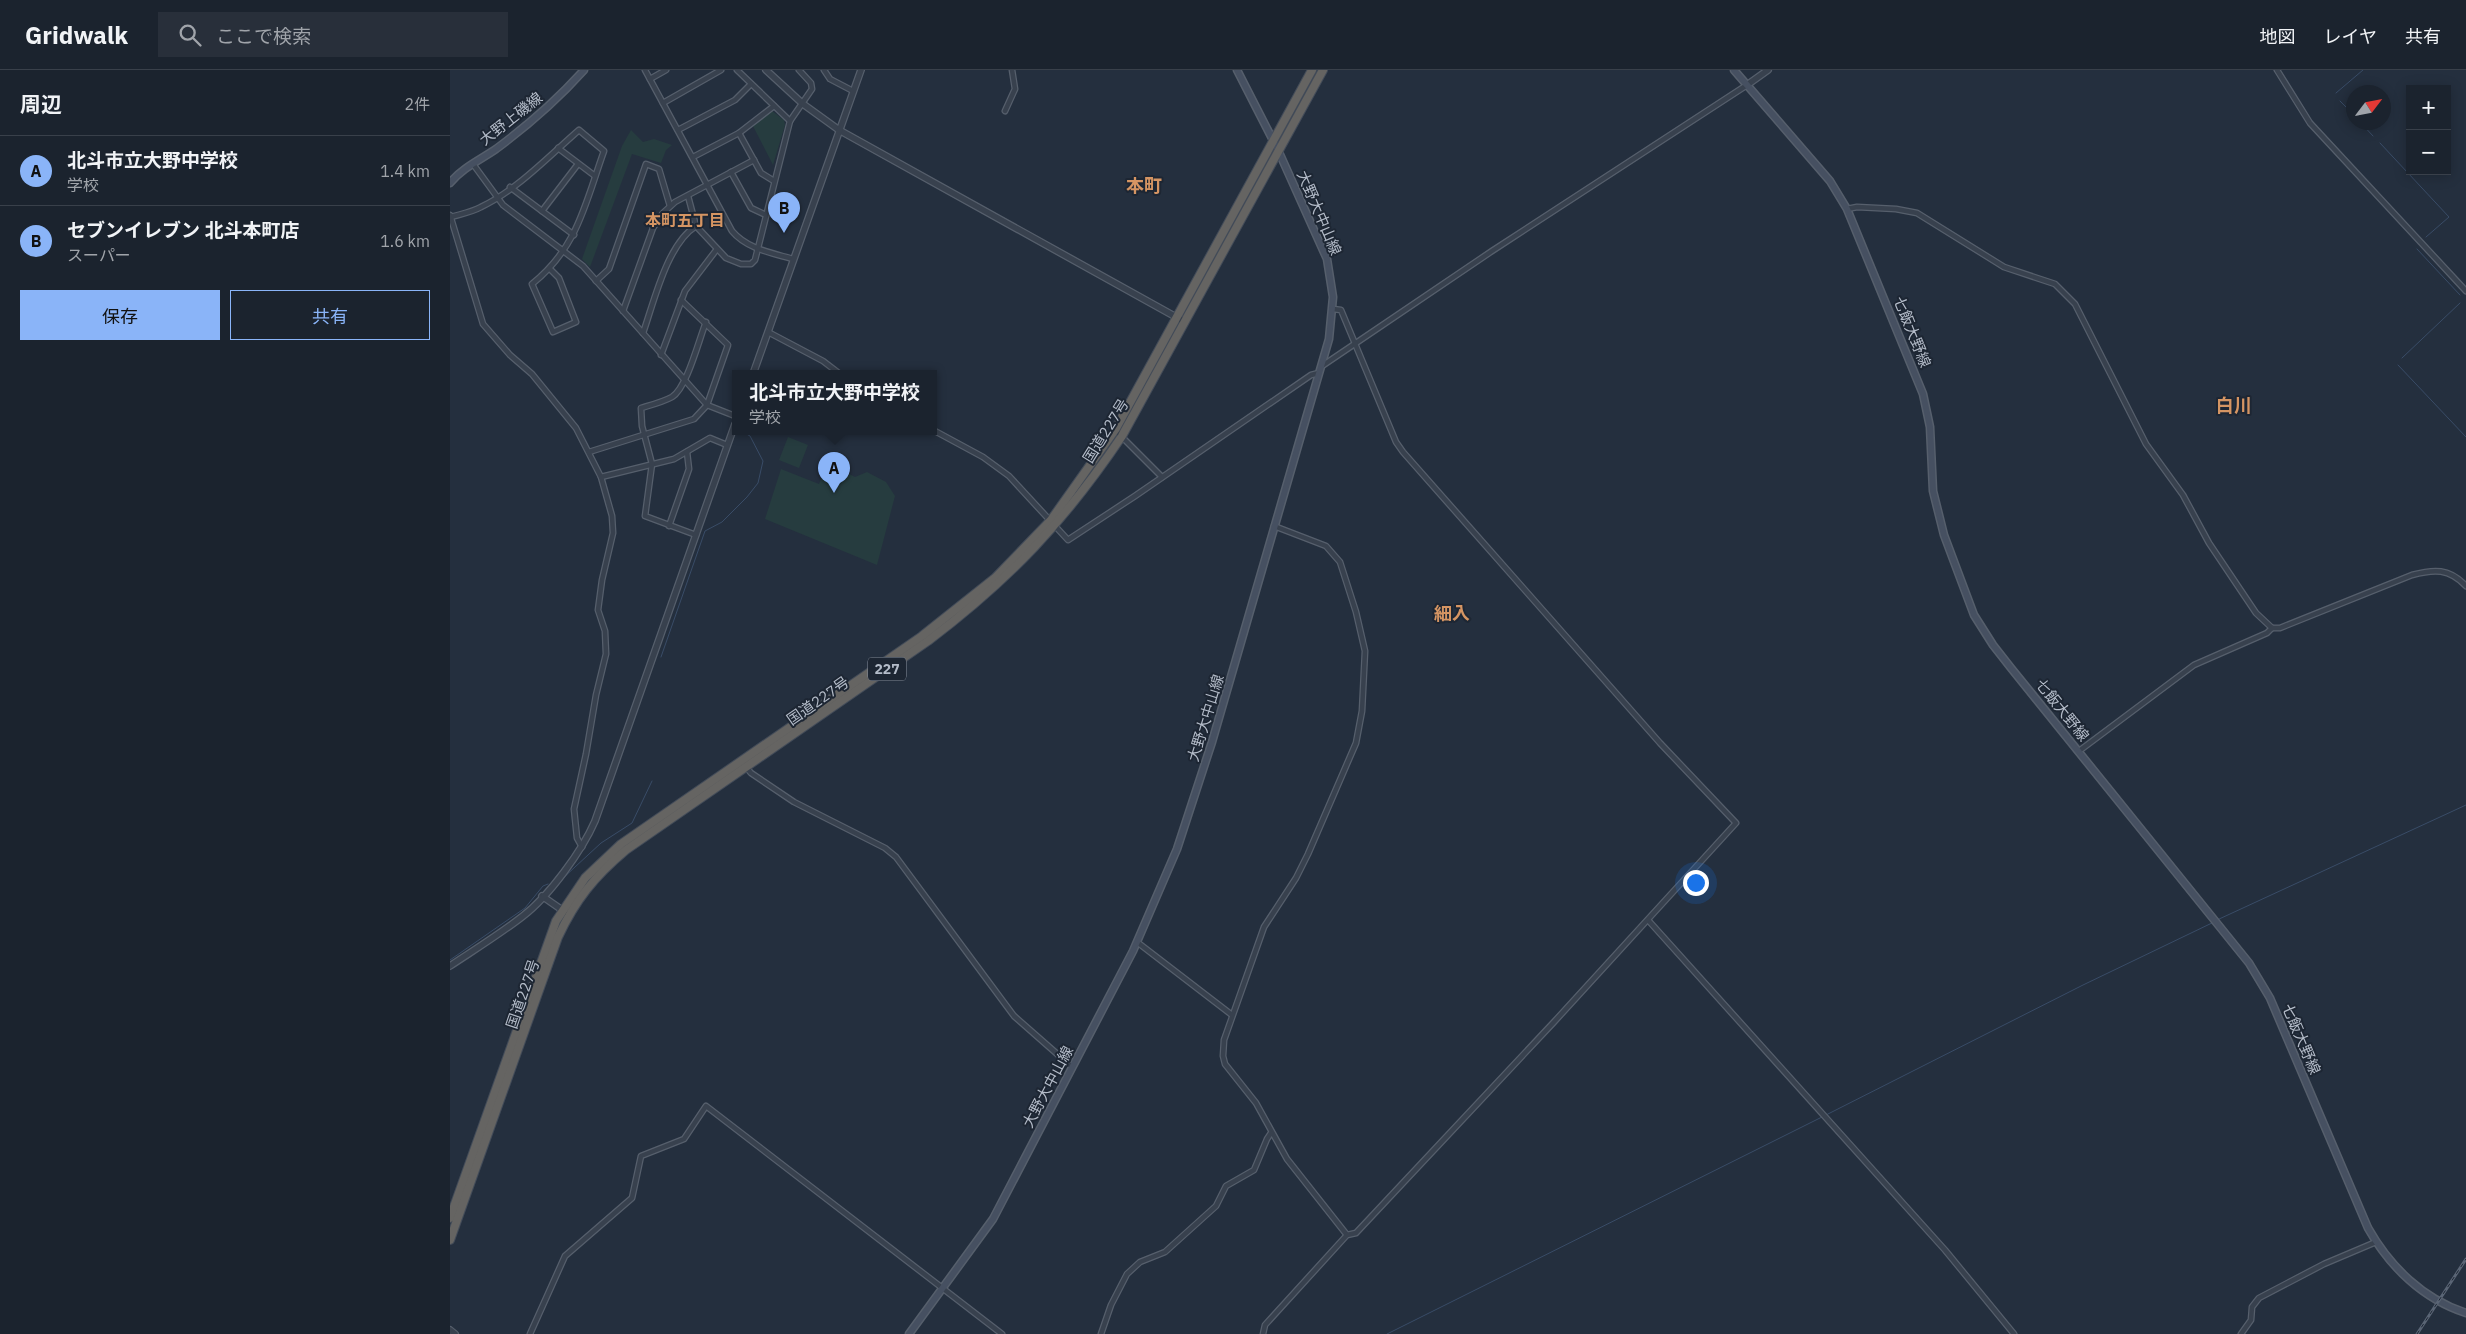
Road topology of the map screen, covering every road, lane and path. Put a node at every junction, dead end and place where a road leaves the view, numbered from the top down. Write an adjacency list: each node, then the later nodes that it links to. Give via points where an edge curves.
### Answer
1 (584, 70): 34 (main road, 大野上磯線, via 552,103)
2 (645, 70): 17 (street)
3 (666, 70): 17 (street)
4 (721, 70): 21 (street)
5 (737, 70): 18 (street)
6 (766, 70): 22 (street)
7 (799, 70): 22 (street, via 811,82 812,89)
8 (824, 70): 20 (street, via 830,79)
9 (861, 70): 20 (street)
10 (1012, 70): 24 (street, via 1015,89)
11 (1236, 70): 29 (main road, 大野大中山線)
12 (1312, 70): 29 (highway, 国道227号 / 227)
13 (1323, 70): 31 (highway, 国道227号 / 227)
14 (1734, 70): 19 (main road, 七飯大野線)
15 (1768, 70): 19 (street)
16 (2277, 70): 57 (street, via 2310,123)
17 (650, 79): 21 (street)
18 (751, 84): 23 (street); 26 (street, via 734,100)
19 (1747, 85): 45 (main road, 七飯大野線, via 1830,182); 65 (street, via 1492,251)
20 (853, 91): 27 (street)
21 (663, 103): 26 (street)
22 (803, 104): 25 (street); 27 (street)
23 (774, 106): 25 (street); 28 (street)
24 (1005, 111)
25 (790, 121): 38 (street)
26 (678, 130): 32 (street)
27 (839, 130): 54 (street); 61 (street)
28 (739, 133): 32 (street); 33 (street)
29 (1274, 141): 31 (main road, 大野大中山線); 61 (highway, 国道227号 / 227)
30 (558, 148): 35 (street); 37 (street, via 579,130 604,151); 41 (street)
31 (1278, 150): 59 (main road, 大野大中山線, via 1327,259 1333,283); 61 (highway, 国道227号 / 227)
32 (693, 157): 40 (street)
33 (754, 160): 36 (street); 38 (street, via 761,173)
34 (473, 164): 39 (main road, 大野上磯線); 43 (street)
35 (578, 164): 37 (street); 46 (street)
36 (731, 172): 40 (street); 47 (street, via 751,208)
37 (595, 176): 50 (street)
38 (774, 181): 47 (street)
39 (450, 183)
40 (707, 185): 42 (street); 51 (street, via 737,236)
41 (510, 187): 43 (street); 46 (street)
42 (688, 196): 44 (street); 49 (street)
43 (496, 197): 48 (street, via 480,207); 53 (street, via 515,216)
44 (670, 206): 56 (street, via 659,169 646,164 609,269); 60 (street, via 653,228)
45 (1847, 209): 89 (street, via 1896,209 1917,213 2004,267 2047,280 2063,290 2075,304 2146,444 2183,494 2209,543 2256,613); 90 (main road, 七飯大野線, via 1923,394 1930,427 1937,514 1974,615 1993,645)
46 (542, 211): 50 (street)
47 (766, 215): 51 (street)
48 (450, 216): 79 (street, via 482,324 566,414)
49 (696, 226): 52 (street); 64 (street, via 690,229 671,255)
50 (574, 236): 53 (street)
51 (758, 248): 52 (street, via 751,264 726,258); 54 (street)
52 (717, 249): 58 (street, via 685,291)
53 (563, 251): 55 (street); 56 (street, via 584,266)
54 (793, 260): 63 (street)
55 (550, 269): 55 (street, via 532,284 553,332 576,322 559,278)
56 (596, 281): 60 (street)
57 (2466, 291)
58 (682, 300): 62 (street); 66 (street)
59 (1333, 309): 65 (street, via 1341,310); 69 (main road, 大野大中山線)
60 (623, 312): 64 (street)
61 (1181, 320): 73 (highway, 国道227号 / 227); 77 (highway, 国道227号 / 227)
62 (706, 322): 70 (street); 71 (street, via 728,345)
63 (768, 332): 67 (street); 68 (street)
64 (643, 333): 66 (street)
65 (1355, 345): 69 (street); 95 (street, via 1403,452 1660,743 1736,823)
66 (661, 355): 70 (street)
67 (754, 370)
68 (835, 370)
69 (1320, 370): 83 (street); 86 (main road, 大野大中山線)
70 (684, 380): 71 (street); 76 (street, via 673,397 641,408)
71 (707, 405): 72 (street); 76 (street, via 694,419)
72 (732, 415)
73 (1115, 430): 77 (street); 84 (highway, 国道227号 / 227)
74 (732, 432): 78 (street)
75 (937, 432): 84 (street, via 993,463 1017,484)
76 (645, 436): 79 (street); 81 (street)
77 (1122, 436): 83 (street); 84 (highway, 国道227号 / 227, via 1088,485)
78 (727, 445): 80 (street, via 710,438); 87 (street)
79 (589, 452): 82 (street)
80 (687, 452): 81 (street); 85 (street, via 689,468)
81 (652, 464): 82 (street); 85 (street, via 645,516)
82 (601, 477): 92 (street, via 614,525 598,610 607,644 606,654 574,809)
83 (1162, 477): 84 (street, via 1068,540)
84 (1052, 524): 91 (highway, 国道227号 / 227, via 975,606)
85 (669, 526): 87 (street)
86 (1274, 526): 96 (main road, 大野大中山線, via 1192,806); 98 (street, via 1326,546 1340,562 1365,651 1362,711 1356,743 1308,854 1264,927)
87 (696, 535): 92 (street, via 595,821)
88 (2466, 586): 89 (street, via 2448,572 2433,570 2280,628)
89 (2272, 628): 90 (street, via 2186,670)
90 (2079, 751): 104 (main road, 七飯大野線, via 2249,963 2270,998)
91 (743, 764): 94 (highway, 国道227号 / 227, via 626,850 599,874); 99 (street, via 794,802 885,848 896,857 1014,1016)
92 (582, 847): 93 (street)
93 (542, 896): 94 (street); 97 (street, via 525,915)
94 (566, 912): 101 (highway, 国道227号 / 227, via 556,921); 102 (highway, 国道227号 / 227)
95 (1648, 920): 103 (street, via 1356,1233); 114 (street, via 1945,1250)
96 (1137, 942): 98 (street); 99 (main road, 大野大中山線)
97 (450, 966)
98 (1232, 1015): 100 (street, via 1224,1040 1225,1064 1256,1102)
99 (1072, 1067): 105 (main road, 大野大中山線, via 993,1219)
100 (1271, 1133): 103 (street, via 1287,1159); 112 (street, via 1254,1170 1226,1186 1216,1206 1165,1252 1140,1262 1127,1274 1111,1305)
101 (450, 1218)
102 (451, 1235)
103 (1347, 1235): 113 (street, via 1265,1325)
104 (2376, 1242): 106 (main road, 七飯大野線, via 2400,1272 2420,1290); 115 (street, via 2317,1267 2259,1298 2252,1307 2251,1320)
105 (943, 1288): 109 (street, via 706,1106 684,1139 641,1156 632,1198 564,1256); 110 (main road, 大野大中山線); 111 (street)
106 (2464, 1312)
107 (450, 1330): 108 (street)
108 (456, 1334)
109 (530, 1334)
110 (909, 1334)
111 (1002, 1334)
112 (1102, 1334)
113 (1263, 1334)
114 (2014, 1334)
115 (2241, 1334)

